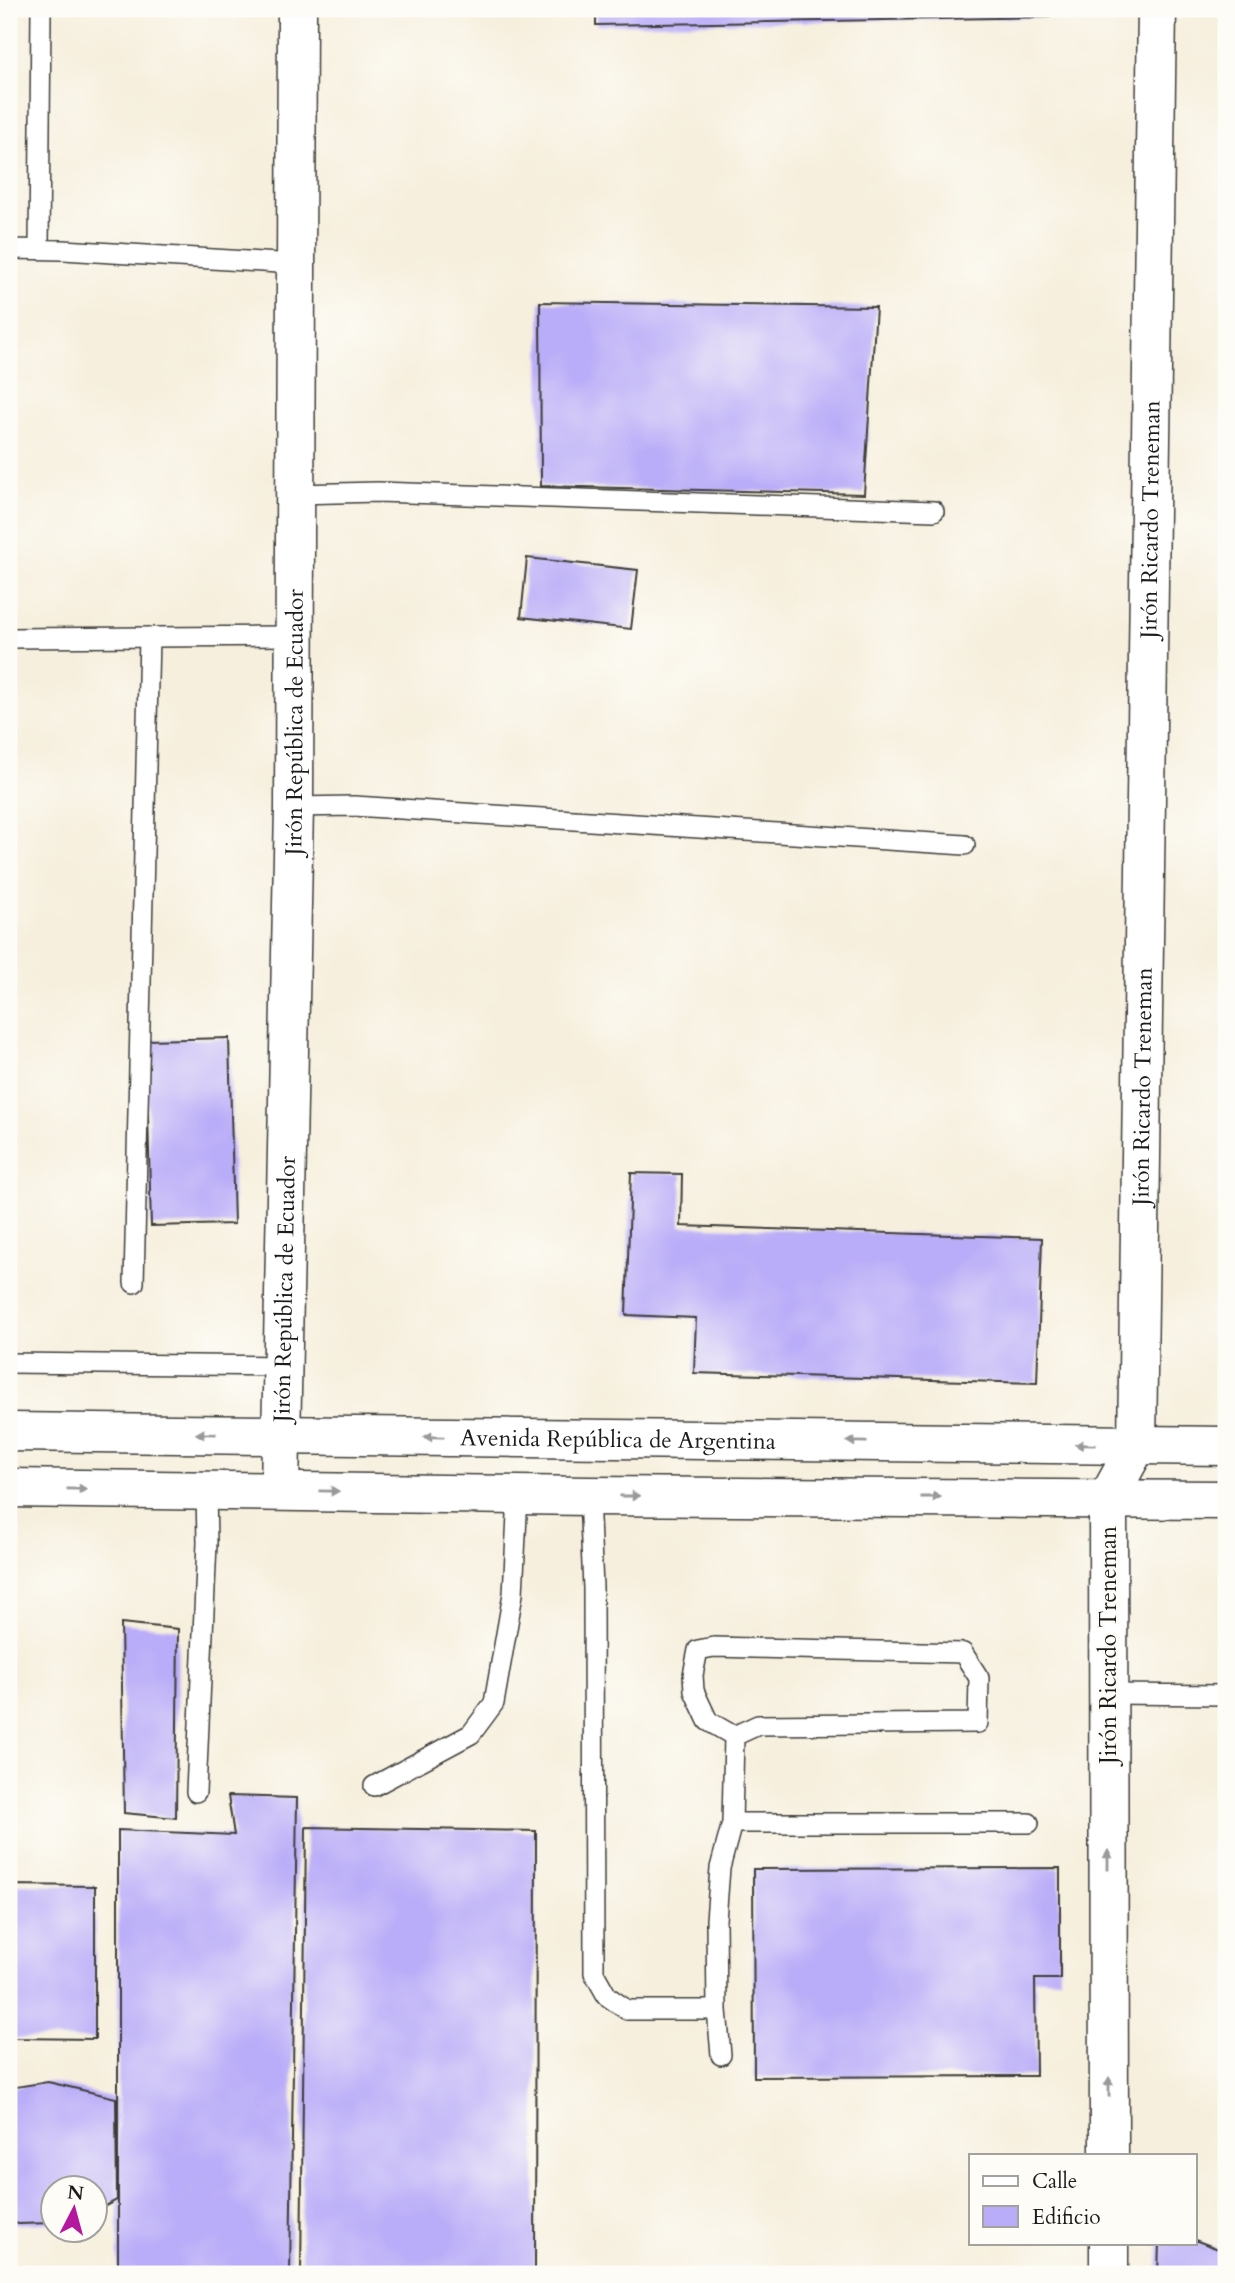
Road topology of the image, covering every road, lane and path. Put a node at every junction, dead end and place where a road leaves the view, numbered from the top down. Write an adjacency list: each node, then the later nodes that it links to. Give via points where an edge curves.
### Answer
1 (41, 9): 5 (lane)
2 (297, 9): 6 (street, Jirón República de Ecuador)
3 (1157, 9): 19 (street, Jirón Ricardo Treneman)
4 (9, 249): 5 (lane)
5 (39, 249): 6 (lane)
6 (295, 264): 7 (street, Jirón República de Ecuador)
7 (295, 495): 8 (lane, via 392,493); 9 (street, Jirón República de Ecuador)
8 (934, 511)
9 (295, 636): 10 (lane); 12 (street, Jirón República de Ecuador)
10 (149, 637): 11 (lane); 14 (lane)
11 (9, 638)
12 (294, 807): 13 (lane, via 354,806); 16 (street, Jirón República de Ecuador)
13 (965, 845)
14 (134, 1283)
15 (9, 1363): 16 (lane)
16 (282, 1366): 18 (street, Jirón República de Ecuador)
17 (9, 1432): 18 (street, Avenida República de Argentina, one-way to 17)
18 (281, 1435): 19 (street, Avenida República de Argentina, one-way to 18); 23 (street, Jirón República de Ecuador)
19 (1137, 1445): 20 (street, Avenida República de Argentina); 26 (street, Jirón Ricardo Treneman)
20 (1226, 1446)
21 (9, 1488): 22 (street, one-way to 22)
22 (206, 1490): 23 (street); 32 (lane)
23 (280, 1490): 24 (street, one-way to 24)
24 (518, 1495): 25 (street); 31 (lane, via 513,1594 494,1703 471,1734)
25 (589, 1496): 26 (street, one-way to 26); 35 (lane, via 594,1973 607,1996 627,2010)
26 (1108, 1498): 27 (street); 28 (street, Jirón Ricardo Treneman)
27 (1226, 1500)
28 (1108, 1694): 29 (lane); 37 (street, Jirón Ricardo Treneman, one-way to 28)
29 (1226, 1695)
30 (734, 1737): 30 (lane, via 708,1721 694,1691 698,1650 963,1653 979,1678 978,1723 758,1725); 33 (lane)
31 (374, 1786)
32 (195, 1792)
33 (732, 1823): 34 (lane); 35 (lane, via 719,1881)
34 (1029, 1823)
35 (717, 2010): 36 (lane)
36 (722, 2055)
37 (1109, 2154)
38 (1109, 2244): 39 (street)
39 (1109, 2274)

